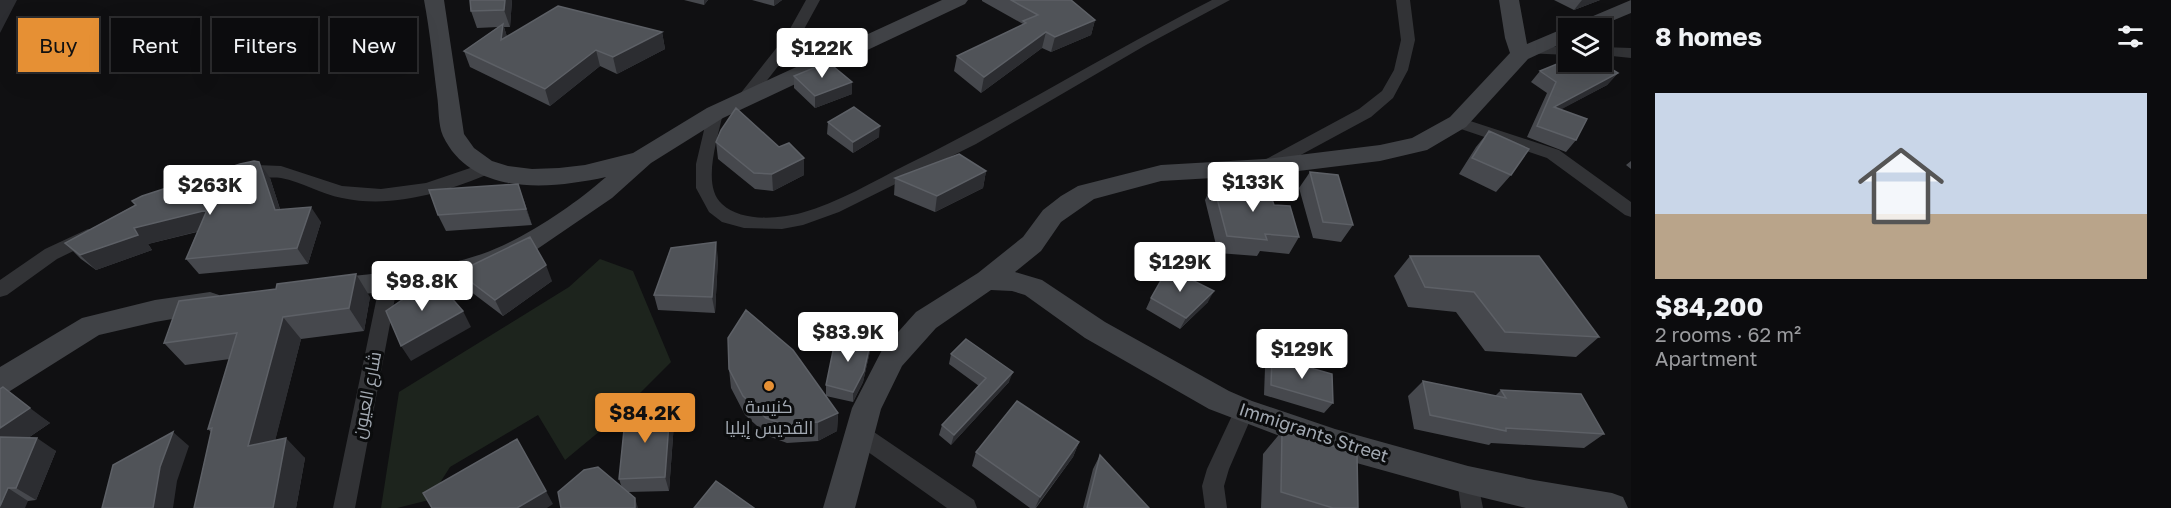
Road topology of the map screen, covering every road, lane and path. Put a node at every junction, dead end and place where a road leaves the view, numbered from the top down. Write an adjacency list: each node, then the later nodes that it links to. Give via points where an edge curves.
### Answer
1 (434, 0): 19 (street, via 453,134 458,147)
2 (813, 0): 14 (street, via 809,12)
3 (958, 0): 14 (street)
4 (1223, 0): 15 (street, via 1131,47 969,140 803,219 744,222 716,208 704,188 704,164)
5 (1403, 0): 18 (street, via 1408,40 1401,70 1388,94 1365,113)
6 (1509, 0): 11 (street, via 1515,38)
7 (1631, 6): 8 (street)
8 (1603, 18)
9 (1558, 38): 11 (street)
10 (1558, 51): 11 (street)
11 (1525, 52): 16 (street)
12 (1612, 52): 13 (street)
13 (1631, 53)
14 (745, 98): 15 (street)
15 (715, 113): 17 (street)
16 (1458, 122): 18 (street, via 1419,144 1380,153); 21 (street, via 1553,154)
17 (643, 157): 19 (street, via 603,171 566,177 535,177); 25 (street, via 604,192 519,249 486,263)
18 (1265, 166): 23 (street, via 1161,174 1086,192 1052,216)
19 (485, 169): 20 (street, via 436,189 384,196 340,192 298,174 265,169)
20 (227, 176)
21 (1631, 211)
22 (99, 231): 26 (street, via 51,254)
23 (1032, 244): 24 (street); 27 (street, via 1032,267)
24 (987, 280): 27 (street, Immigrants Street, via 1024,284); 32 (street, via 926,320 907,339 877,386)
25 (388, 282): 28 (street); 34 (street, شارع العيون)
26 (0, 290)
27 (1042, 292): 31 (street, Immigrants Street, via 1095,330)
28 (300, 293)
29 (234, 300): 30 (street, via 155,311 92,326)
30 (0, 382)
31 (1244, 411): 33 (street, Immigrants Street); 37 (street, via 1213,486)
32 (861, 435): 35 (street); 36 (street)
33 (1470, 494): 38 (street, Immigrants Street, via 1534,495)
34 (344, 508)
35 (839, 508)
36 (966, 508)
37 (1216, 508)
38 (1612, 508)

